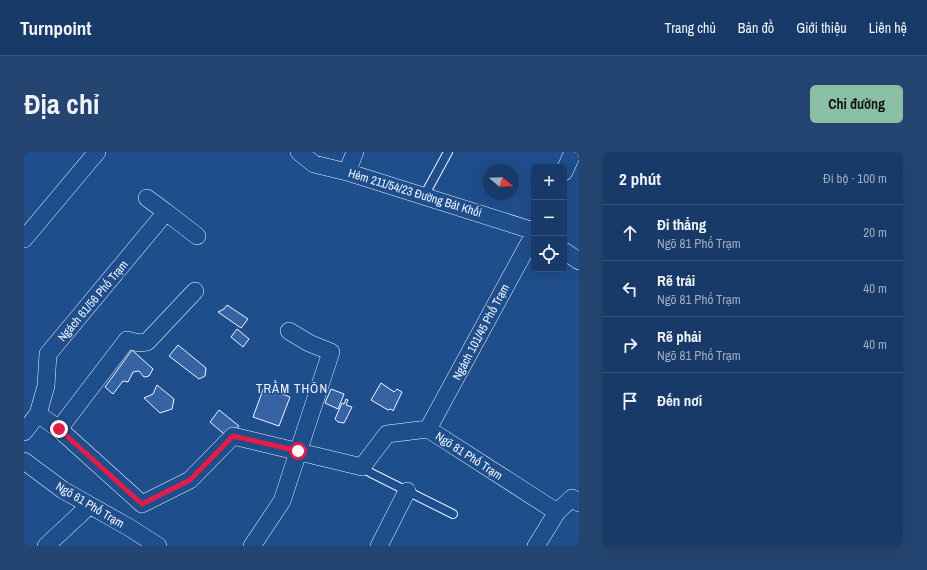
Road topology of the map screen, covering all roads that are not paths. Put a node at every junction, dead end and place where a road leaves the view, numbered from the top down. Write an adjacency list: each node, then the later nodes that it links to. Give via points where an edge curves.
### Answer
1 (97, 152): 14 (street)
2 (299, 152): 7 (street, Hẻm 211/54/23 Đường Bát Khối, via 314,164)
3 (355, 152): 7 (street)
4 (448, 152): 8 (lane)
5 (574, 152): 6 (street)
6 (567, 166)
7 (347, 172): 8 (street, Hẻm 211/54/23 Đường Bát Khối)
8 (424, 196): 11 (street, Hẻm 211/54/23 Đường Bát Khối)
9 (147, 198): 10 (street)
10 (166, 212): 12 (street); 19 (street, Ngách 61/56 Phố Trạm, via 48,354 46,386)
11 (531, 230)
12 (197, 236)
13 (533, 236): 21 (street, Ngách 101/45 Phố Trạm)
14 (24, 239)
15 (567, 253): 16 (street)
16 (579, 261)
17 (195, 291): 20 (street, via 147,342 127,340)
18 (289, 331): 23 (street, via 330,352)
19 (38, 414): 20 (street); 22 (street, Ngách 61/56 Phố Trạm)
20 (59, 429): 23 (street, via 142,504 190,480 233,436)
21 (428, 429): 25 (street, Ngõ 81 Phố Trạm, via 387,434); 29 (street, Ngõ 81 Phố Trạm)
22 (24, 432)
23 (298, 451): 25 (street); 33 (street, via 282,501)
24 (24, 461): 28 (street, Ngõ 61 Phố Trạm)
25 (362, 467): 26 (lane)
26 (407, 491): 30 (lane); 34 (street)
27 (579, 503): 29 (street, via 572,498)
28 (89, 506): 31 (street); 32 (street, Ngõ 61 Phố Trạm)
29 (557, 512): 35 (street)
30 (453, 514)
31 (46, 546)
32 (158, 546)
33 (252, 546)
34 (379, 546)
35 (536, 546)

